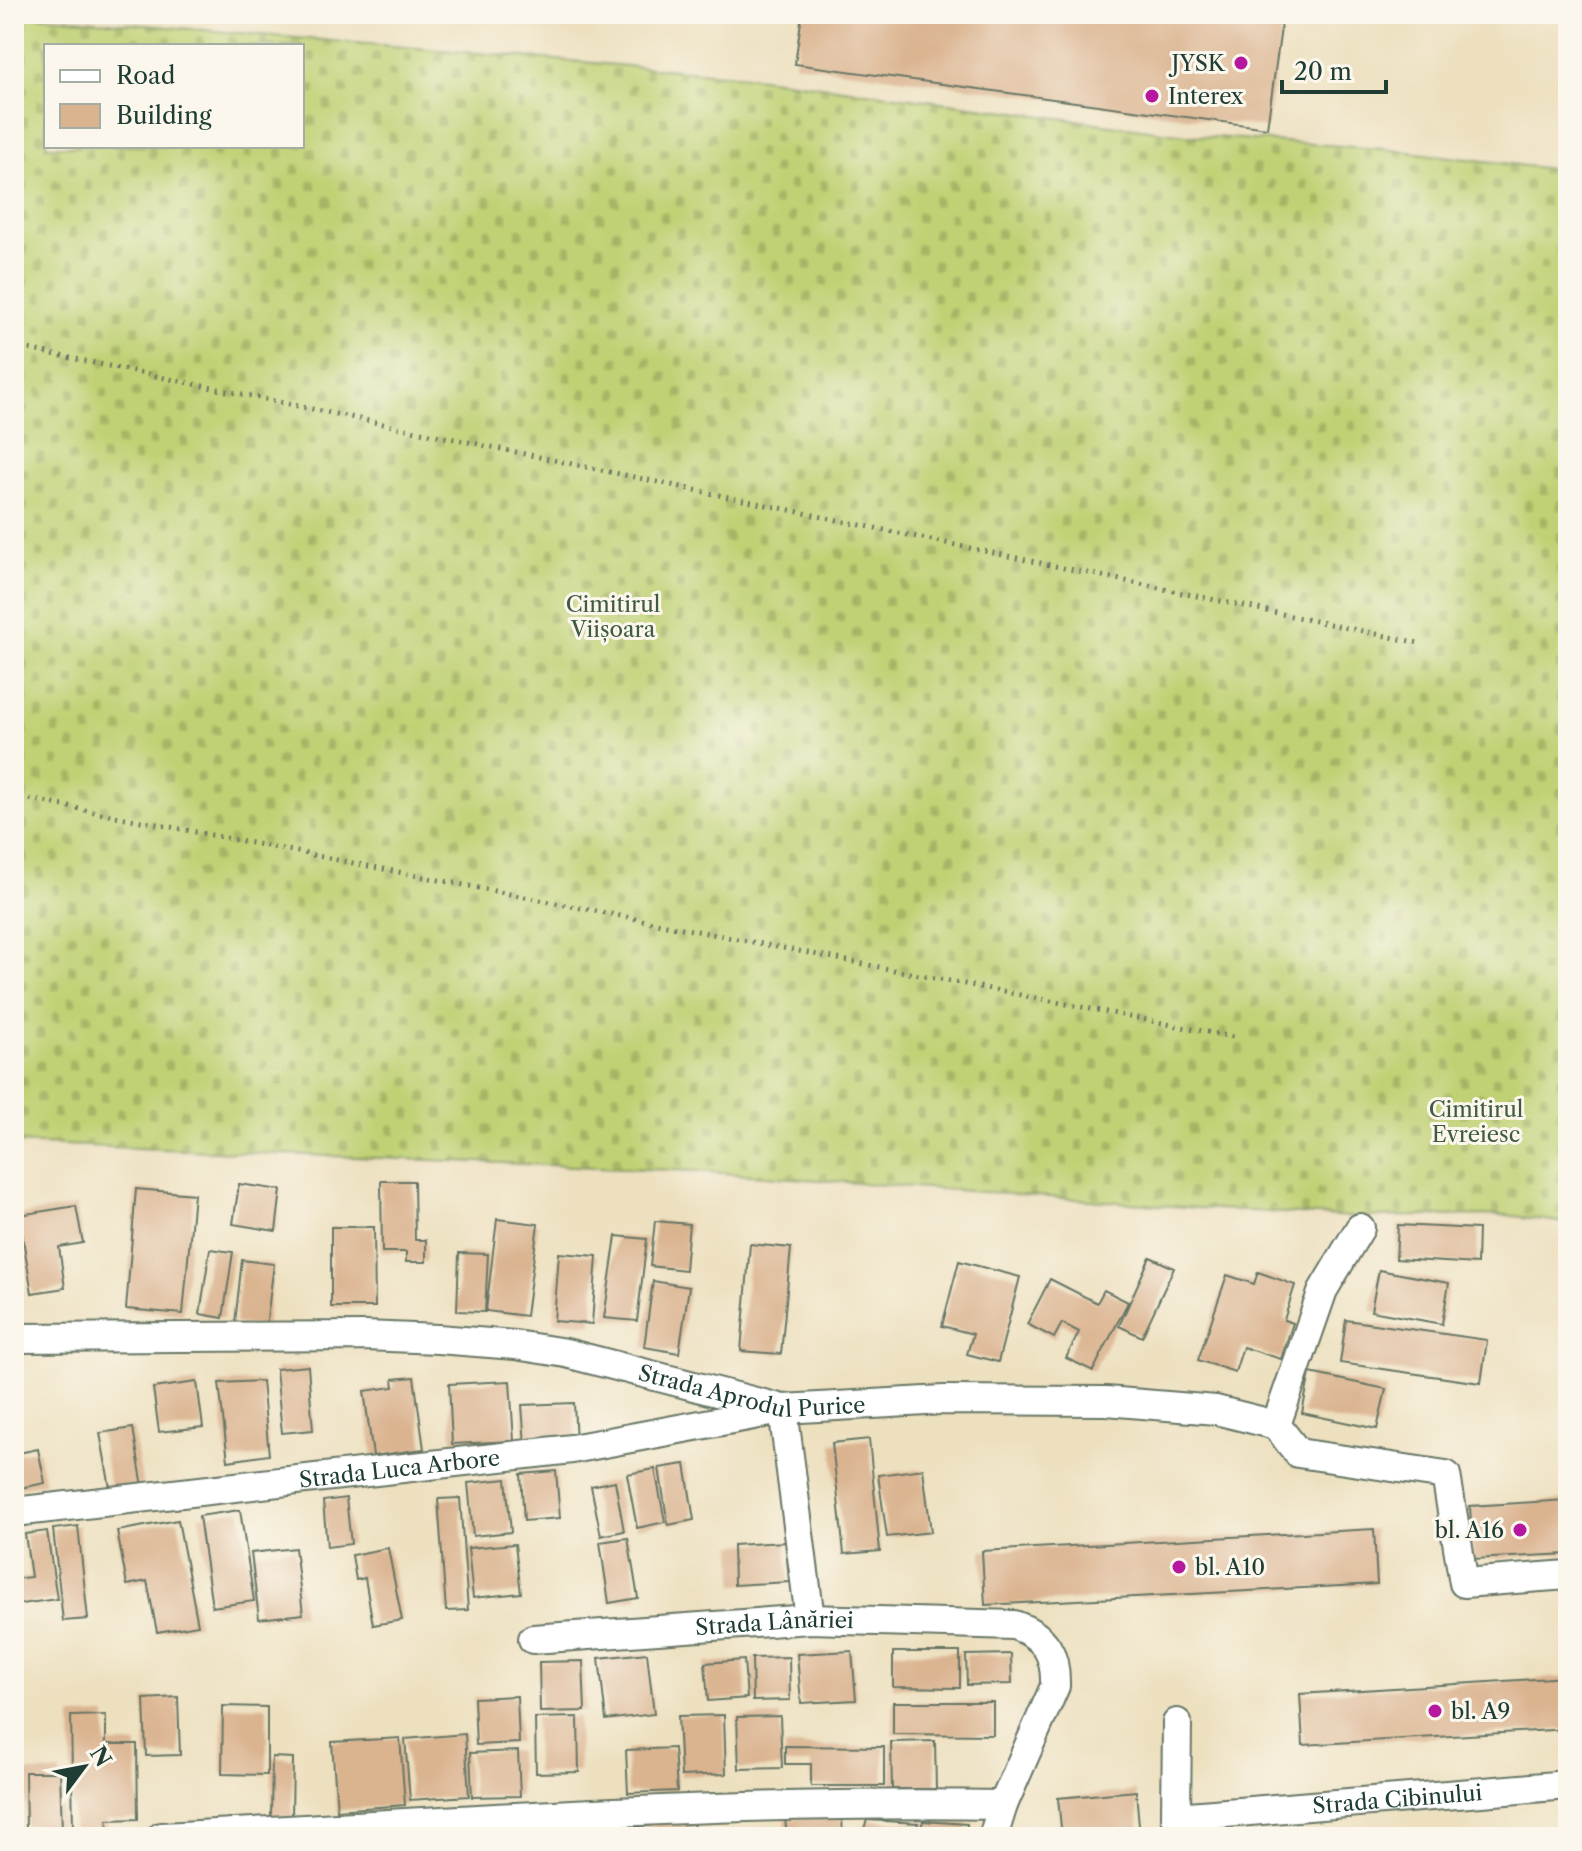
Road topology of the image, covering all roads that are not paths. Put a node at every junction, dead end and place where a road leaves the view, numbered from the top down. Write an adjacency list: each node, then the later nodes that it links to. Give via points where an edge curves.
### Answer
1 (1360, 1228): 4 (street, via 1323,1290)
2 (14, 1338): 3 (street, Strada Aprodul Purice, via 365,1336 515,1345 566,1353)
3 (783, 1409): 4 (street, Strada Aprodul Purice, via 944,1400 1106,1401 1216,1410); 5 (street, Strada Luca Arbore, via 572,1449); 7 (street)
4 (1276, 1425): 6 (street, via 1298,1453 1446,1475 1464,1583)
5 (14, 1512)
6 (1568, 1575)
7 (810, 1619): 8 (street, Strada Lânăriei); 11 (street, Strada Lânăriei, via 1014,1625 1040,1638 1050,1651 1055,1686)
8 (533, 1639)
9 (1177, 1723): 10 (street, Strada Cibinului, via 1176,1817)
10 (1568, 1785)
11 (1003, 1805): 12 (street, via 717,1807); 13 (street)
12 (161, 1837)
13 (993, 1837)

